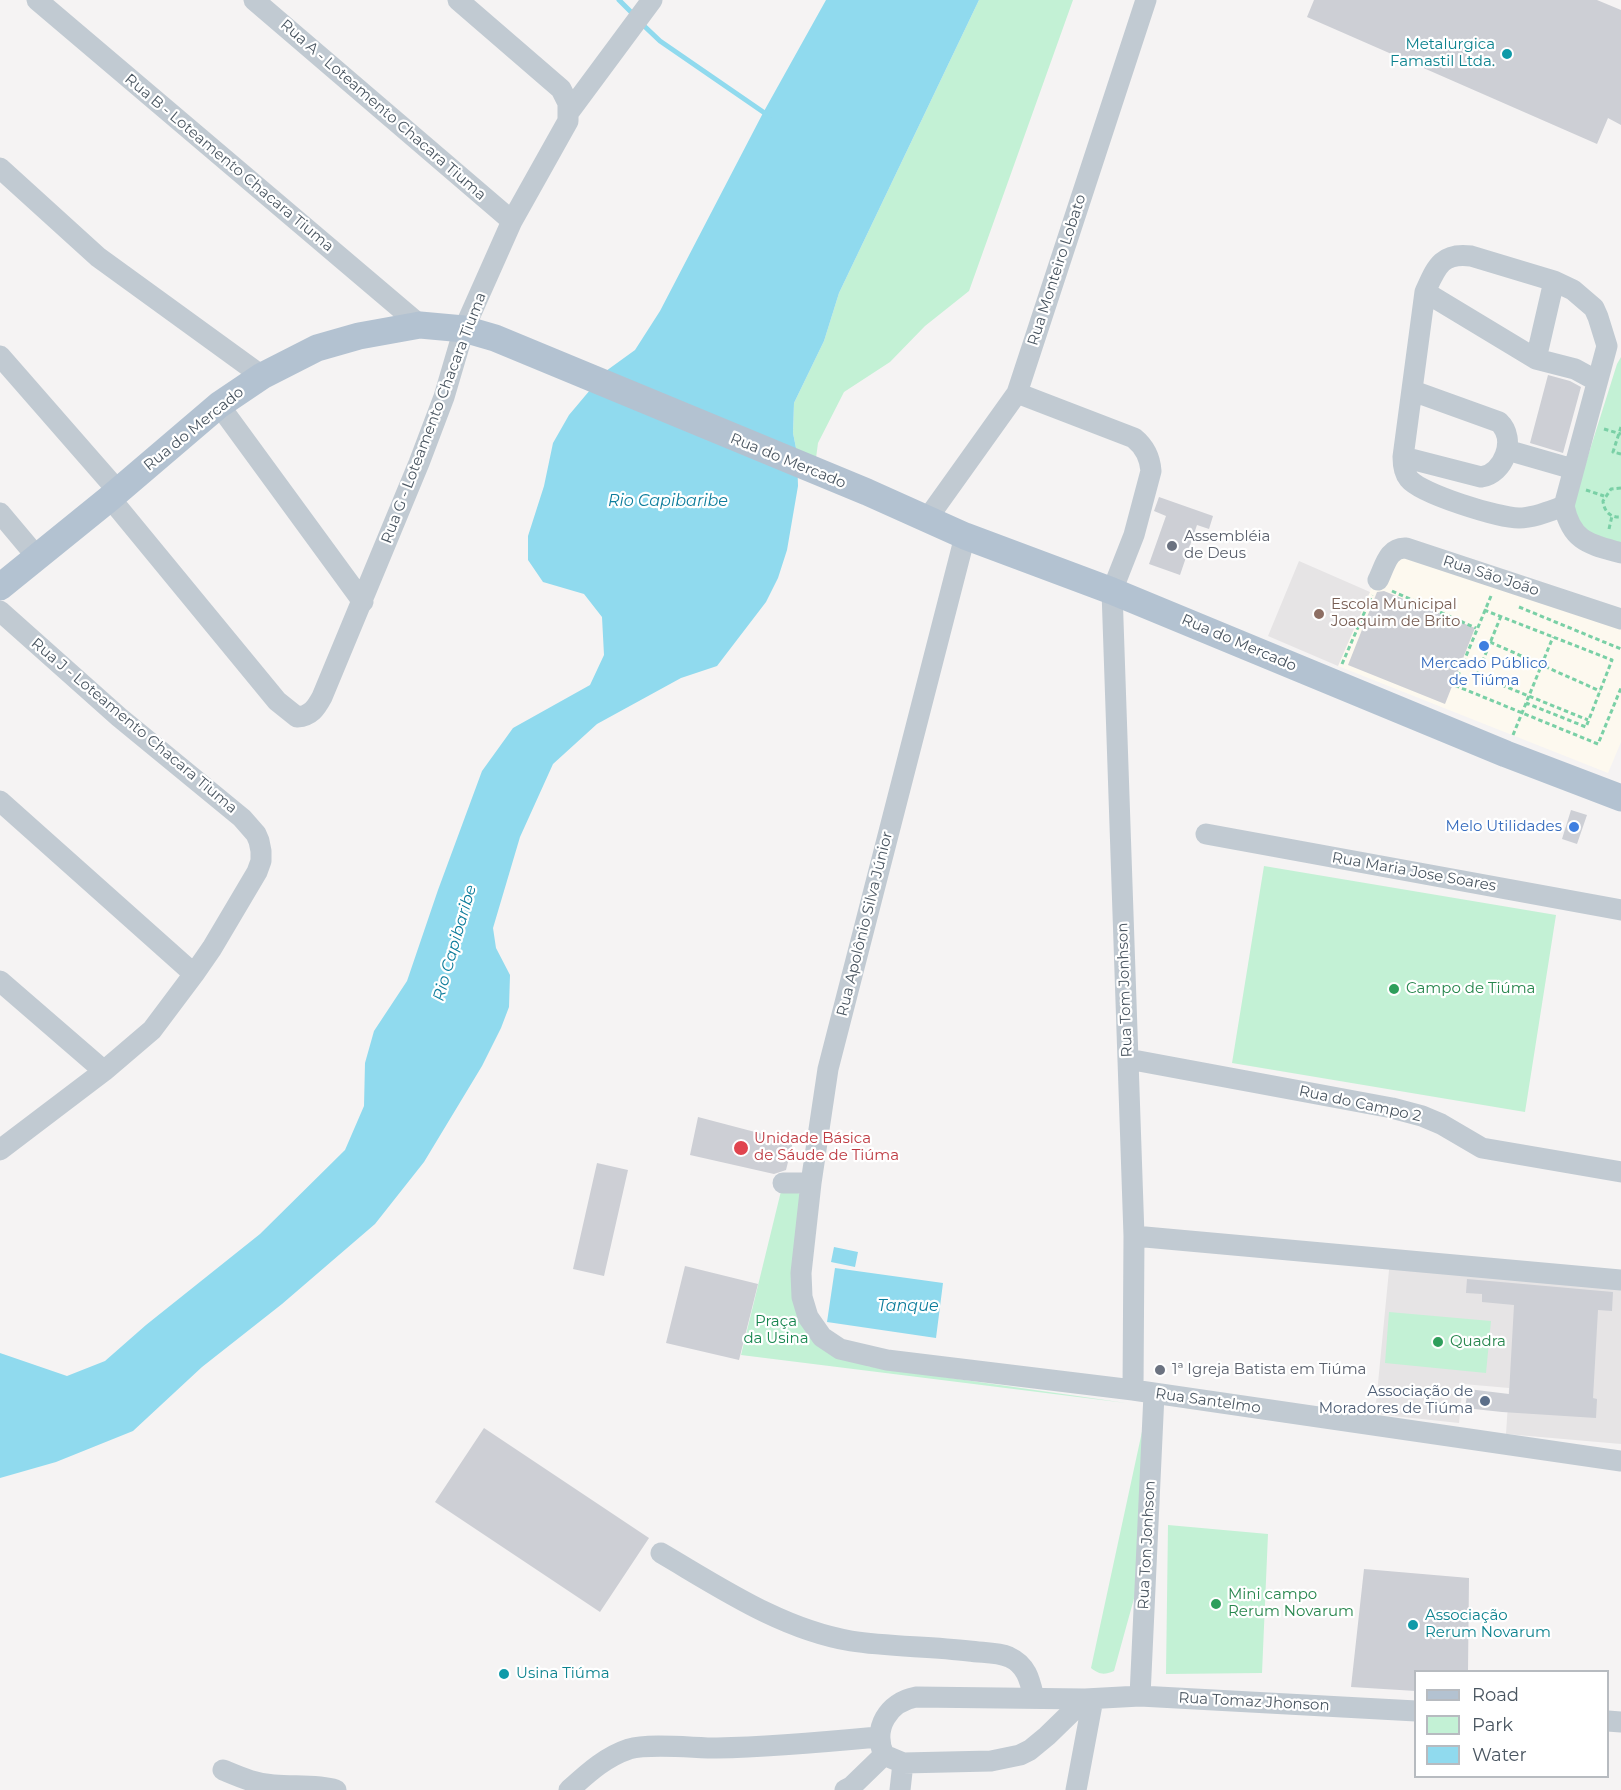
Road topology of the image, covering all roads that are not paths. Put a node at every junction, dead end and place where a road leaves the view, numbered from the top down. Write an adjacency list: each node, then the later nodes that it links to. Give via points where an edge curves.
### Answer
1 (37, 0): 11 (street, Rua B - Loteamento Chacara Tiuma)
2 (254, 0): 8 (street, Rua A - Loteamento Chacara Tiuma)
3 (458, 0): 6 (street, via 561,89)
4 (652, 0): 6 (street, Rua G - Loteamento Chacara Tiuma)
5 (1146, 0): 19 (street, Rua Monteiro Lobato)
6 (569, 112): 8 (street, Rua G - Loteamento Chacara Tiuma, via 562,134)
7 (0, 168): 16 (street, via 98,257)
8 (512, 221): 12 (street, Rua G - Loteamento Chacara Tiuma)
9 (1554, 281): 10 (street, via 1459,255 1449,257 1436,268); 13 (street, via 1573,290 1594,308); 15 (street)
10 (1425, 292): 15 (street); 18 (street)
11 (420, 325): 12 (main road, Rua do Mercado); 16 (main road, Rua do Mercado, via 316,348)
12 (464, 329): 27 (main road, Rua do Mercado, via 495,338); 34 (street, Rua G - Loteamento Chacara Tiuma, via 444,397)
13 (1614, 339): 17 (street)
14 (0, 356): 24 (street)
15 (1536, 358): 17 (street, via 1575,369)
16 (262, 376): 20 (main road, Rua do Mercado)
17 (1597, 381): 23 (street)
18 (1413, 391): 21 (street, via 1499,422 1506,431); 22 (street)
19 (1017, 393): 27 (street, Rua Monteiro Lobato); 33 (street, via 1134,438 1150,461 1151,471 1134,535)
20 (219, 405): 24 (main road, Rua do Mercado); 34 (street)
21 (1507, 450): 22 (street, via 1498,470 1481,477); 23 (street)
22 (1403, 456): 25 (street, via 1411,481 1451,502 1517,518)
23 (1576, 478): 25 (street)
24 (114, 495): 30 (main road, Rua do Mercado); 34 (street, Rua G - Loteamento Chacara Tiuma, via 277,701 297,717 315,710)
25 (1564, 506): 29 (street, via 1567,520 1580,538)
26 (0, 513): 30 (street)
27 (927, 519): 28 (main road, Rua do Mercado)
28 (965, 536): 33 (main road, Rua do Mercado); 48 (street, Rua Apolônio Silva Júnior, via 828,1069)
29 (1621, 553)
30 (37, 557): 32 (main road, Rua do Mercado)
31 (1377, 582): 36 (street, Rua São João, via 1391,553 1406,548)
32 (0, 587)
33 (1112, 591): 37 (main road, Rua do Mercado, via 1506,754); 43 (street, Rua Tom Jonhson)
34 (363, 602)
35 (0, 611): 41 (street, Rua J - Loteamento Chacara Tiuma, via 256,834 261,851 257,872)
36 (1621, 618)
37 (1619, 792)
38 (0, 801): 41 (street)
39 (1206, 834): 40 (street, Rua Maria Jose Soares)
40 (1621, 910)
41 (194, 974): 44 (street, Rua J - Loteamento Chacara Tiuma, via 152,1030)
42 (0, 981): 44 (street)
43 (1128, 1059): 46 (street, Rua do Campo 2, via 1392,1108 1441,1124 1482,1148); 49 (street, Rua Tom Jonhson)
44 (104, 1071): 45 (street, Rua J - Loteamento Chacara Tiuma)
45 (0, 1150)
46 (1621, 1172)
47 (783, 1183): 48 (street)
48 (811, 1183): 51 (street, Rua Apolônio Silva Júnior, via 801,1273)
49 (1134, 1236): 50 (street); 52 (street, Rua Tom Jonhson)
50 (1621, 1280)
51 (808, 1317): 52 (street, Rua Santelmo, via 822,1336 840,1349 857,1354)
52 (1133, 1390): 53 (street, Rua Santelmo)
53 (1154, 1394): 54 (street, Rua Santelmo); 56 (street, Rua Ton Jonhson)
54 (1621, 1461)
55 (661, 1553): 57 (street, via 764,1613 812,1631 850,1641 1012,1658 1025,1670)
56 (1140, 1696): 58 (street, Rua Tomaz Jhonson); 59 (street, Rua Tomaz Jhonson)
57 (1034, 1698): 58 (street, Rua Tomaz Jhonson); 60 (street, Rua Tomaz Jhonson, via 905,1699 889,1710)
58 (1089, 1699): 60 (street, via 1020,1755 991,1761); 66 (street)
59 (1414, 1711)
60 (888, 1752): 63 (street, via 808,1743 632,1748 612,1755); 64 (street); 65 (street)
61 (223, 1770): 62 (street, via 250,1782)
62 (336, 1790)
63 (569, 1790)
64 (845, 1790)
65 (900, 1790)
66 (1076, 1790)

